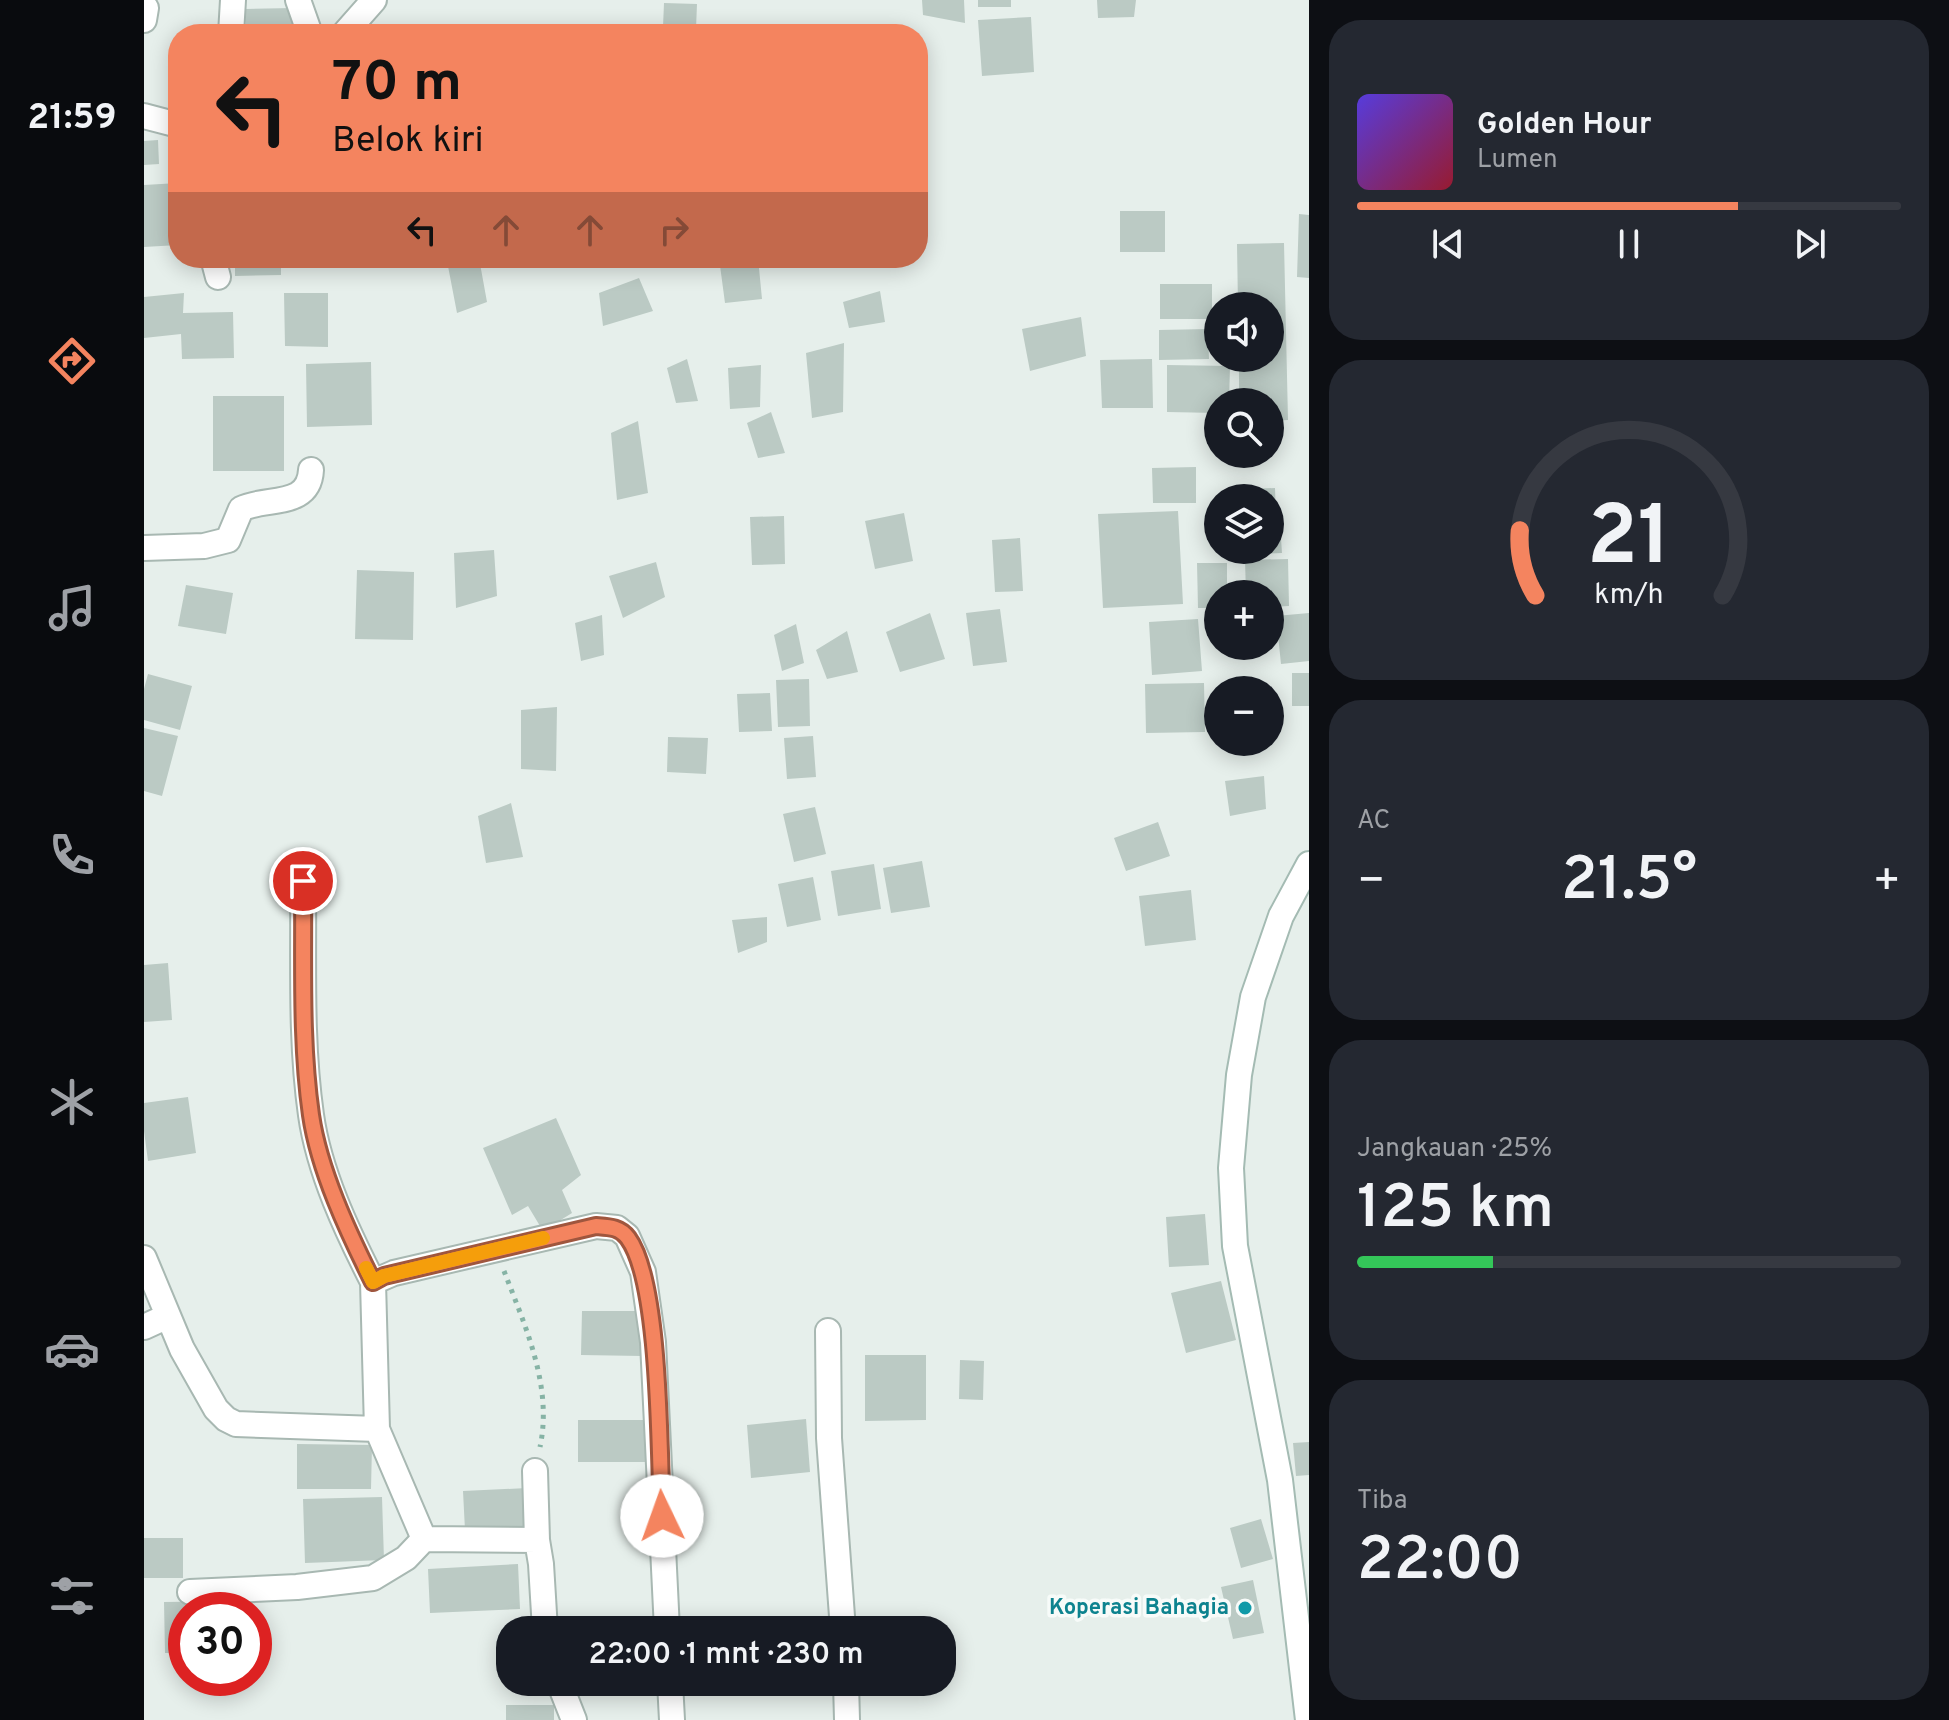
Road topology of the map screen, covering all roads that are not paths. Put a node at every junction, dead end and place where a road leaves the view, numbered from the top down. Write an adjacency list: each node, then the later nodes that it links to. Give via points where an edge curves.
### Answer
1 (233, 0): 4 (street)
2 (298, 0): 5 (street)
3 (374, 0): 6 (street)
4 (232, 24)
5 (306, 24)
6 (353, 24)
7 (144, 116): 8 (street)
8 (168, 122)
9 (311, 470): 10 (street, via 308,484 296,497 241,509 228,540)
10 (144, 548)
11 (1309, 864): 32 (street, via 1281,916 1253,997 1231,1168 1235,1246 1280,1480)
12 (303, 881): 14 (street, via 311,1117 320,1155)
13 (144, 1258): 15 (street)
14 (373, 1282): 18 (street); 24 (street, via 596,1226 617,1228 627,1236 643,1272 653,1342)
15 (168, 1316): 16 (street); 18 (street, via 226,1419 236,1424)
16 (144, 1327)
17 (828, 1331): 25 (street, via 829,1438)
18 (377, 1429): 20 (street)
19 (535, 1471): 21 (street)
20 (424, 1539): 21 (street); 22 (street, via 406,1558 373,1578)
21 (537, 1540): 23 (street)
22 (190, 1592)
23 (544, 1616)
24 (666, 1616)
25 (842, 1616)
26 (565, 1696): 29 (street)
27 (671, 1696): 30 (street)
28 (846, 1696): 31 (street)
29 (574, 1720)
30 (672, 1720)
31 (847, 1720)
32 (1308, 1720)

